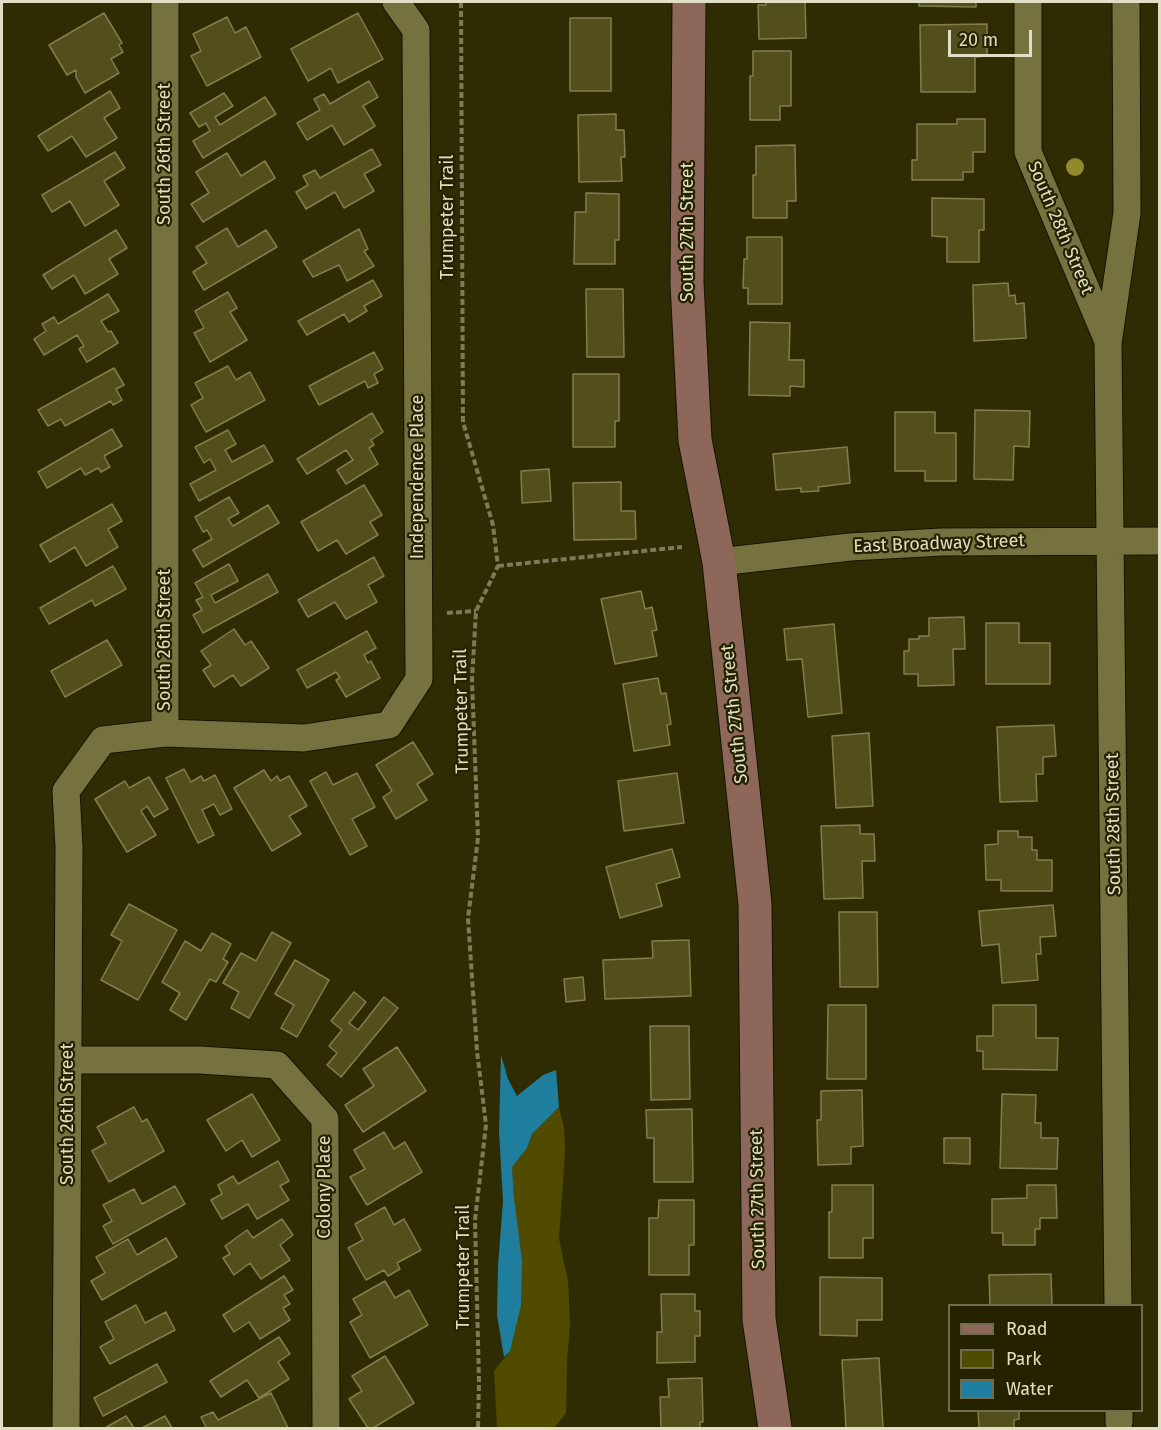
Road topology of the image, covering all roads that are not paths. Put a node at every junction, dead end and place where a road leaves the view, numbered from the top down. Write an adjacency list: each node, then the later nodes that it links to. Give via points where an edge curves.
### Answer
1 (165, 2): 10 (street, South 26th Street)
2 (396, 2): 10 (street, Independence Place, via 416,30 418,679 389,725 304,738)
3 (689, 2): 9 (street, South 27th Street, via 687,283 695,429)
4 (1028, 2): 6 (street, South 28th Street, via 1028,152)
5 (1126, 2): 6 (street, South 28th Street, via 1126,213)
6 (1108, 343): 7 (street, South 28th Street)
7 (1111, 540): 8 (street, East Broadway Street); 9 (street, East Broadway Street, via 861,546); 12 (street, South 28th Street)
8 (1160, 541)
9 (719, 562): 15 (street, South 27th Street, via 755,904 759,1318)
10 (165, 733): 11 (street, South 26th Street, via 103,740 66,791)
11 (69, 1060): 13 (street, South 26th Street); 14 (street, Colony Place, via 200,1060 277,1065 325,1119)
12 (1118, 1304)
13 (66, 1428)
14 (326, 1428)
15 (775, 1428)

